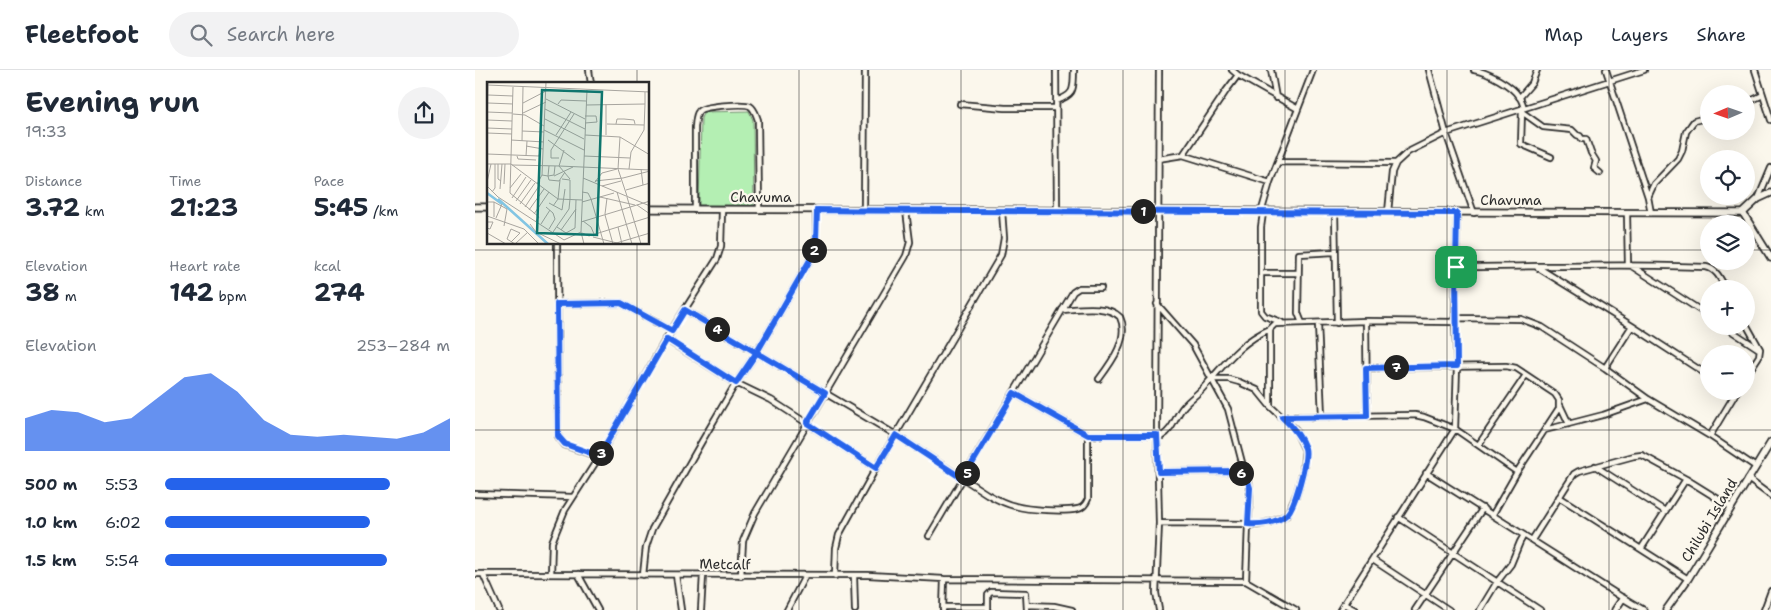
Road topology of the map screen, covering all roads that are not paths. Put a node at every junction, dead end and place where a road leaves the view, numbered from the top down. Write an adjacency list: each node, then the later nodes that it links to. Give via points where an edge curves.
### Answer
1 (865, 70): 45 (street)
2 (1056, 70): 20 (street)
3 (1073, 70): 20 (street, via 1070,95)
4 (1159, 70): 31 (street)
5 (1232, 70): 14 (street)
6 (1271, 70): 18 (street)
7 (1313, 70): 23 (street)
8 (1429, 70): 28 (street)
9 (1474, 70): 17 (street, via 1489,74)
10 (1537, 70): 17 (street)
11 (1606, 70): 15 (street)
12 (1644, 70): 15 (street)
13 (1755, 70): 16 (street)
14 (1238, 75): 18 (street); 29 (street)
15 (1610, 81): 24 (street); 38 (street)
16 (1763, 95): 19 (street); 25 (street)
17 (1520, 97): 24 (street)
18 (1276, 98): 23 (street)
19 (1755, 99)
20 (1056, 101): 22 (street)
21 (960, 104): 22 (street)
22 (1056, 108): 48 (street)
23 (1298, 109): 32 (street)
24 (1523, 110): 28 (street); 30 (street, via 1521,144); 35 (street, via 1543,126 1572,130 1586,139 1595,161 1594,168)
25 (1770, 114): 27 (street)
26 (1700, 119): 38 (street, via 1694,121 1686,132 1678,159 1654,184)
27 (1771, 120)
28 (1446, 133): 33 (street, via 1408,152); 55 (street)
29 (1183, 155): 31 (street); 36 (street)
30 (1551, 157)
31 (1158, 159): 49 (street)
32 (1278, 162): 33 (street); 36 (street)
33 (1396, 163): 51 (street, via 1390,182)
34 (1771, 168): 39 (street)
35 (1599, 173)
36 (1270, 182): 53 (street)
37 (1771, 193): 39 (street)
38 (1648, 197): 52 (street)
39 (1758, 199): 57 (street)
40 (650, 209): 41 (street, Chavuma)
41 (695, 210): 42 (street, Chavuma); 43 (street, via 696,115 708,107 744,105 751,106 758,120)
42 (722, 210): 43 (street, Chavuma); 70 (street, via 719,253)
43 (759, 210): 44 (street, Chavuma)
44 (817, 210): 45 (street, Chavuma); 86 (street, via 816,241 810,260)
45 (864, 210): 46 (street, Chavuma)
46 (907, 210): 47 (street, Chavuma); 96 (street, via 910,242 906,256)
47 (1002, 211): 48 (street, Chavuma); 109 (street, via 1001,255)
48 (1057, 211): 49 (street, Chavuma)
49 (1157, 211): 53 (street, Chavuma); 68 (street)
50 (1335, 211): 51 (street, Chavuma); 53 (street, Chavuma); 59 (street)
51 (1388, 212): 54 (street, Chavuma)
52 (1651, 212): 56 (street, Chavuma); 57 (street, Chavuma)
53 (1262, 213): 64 (street)
54 (1457, 213): 55 (street, Chavuma); 62 (street)
55 (1474, 213): 56 (street, Chavuma)
56 (1627, 213): 61 (street)
57 (1743, 213): 60 (street)
58 (557, 245): 69 (street)
59 (1335, 252): 65 (street, via 1299,254); 75 (street)
60 (1771, 258)
61 (1629, 265): 63 (street); 66 (street, via 1712,268); 72 (street)
62 (1456, 267): 63 (street); 73 (street)
63 (1537, 267): 79 (street)
64 (1261, 272): 65 (street); 76 (street, via 1261,311)
65 (1298, 273): 77 (street, via 1298,313)
66 (1720, 280)
67 (1101, 288): 71 (street, via 1075,289)
68 (1157, 303): 94 (street, via 1193,345); 111 (street)
69 (557, 304): 81 (street, via 621,303); 115 (street, via 558,436 565,444)
70 (685, 310): 81 (street); 86 (street)
71 (1062, 310): 93 (street, via 1099,309 1120,317 1119,348); 97 (street)
72 (1700, 310)
73 (1455, 320): 74 (street); 88 (street); 90 (street, via 1507,318 1532,322)
74 (1366, 321): 75 (street); 89 (street)
75 (1337, 322): 78 (street)
76 (1282, 323): 77 (street); 80 (street)
77 (1302, 323): 78 (street)
78 (1318, 324): 102 (street)
79 (1632, 326): 90 (street); 91 (street)
80 (1270, 329): 94 (street, via 1238,348); 101 (street)
81 (672, 331): 84 (street)
82 (1738, 335): 85 (street)
83 (1752, 335): 85 (street)
84 (667, 339): 95 (street); 115 (street)
85 (1760, 350): 87 (street)
86 (757, 352): 95 (street); 96 (street)
87 (1755, 362)
88 (1457, 366): 89 (street); 92 (street, via 1506,366); 107 (street)
89 (1366, 368): 103 (street)
90 (1605, 368): 98 (street)
91 (1700, 370)
92 (1526, 375): 100 (street, via 1555,394); 114 (street)
93 (1099, 379)
94 (1211, 379): 101 (street, via 1228,379 1257,390); 111 (street, via 1183,407 1169,432); 122 (street, via 1228,409)
95 (736, 383): 105 (street); 147 (street, via 652,530 645,547)
96 (825, 393): 105 (street); 109 (street)
97 (1014, 393): 110 (street); 123 (street)
98 (1648, 399): 106 (street); 112 (street)
99 (1730, 400): 112 (street)
100 (1560, 403): 106 (street); 108 (street)
101 (1270, 406): 104 (street)
102 (1322, 416): 103 (street); 104 (street)
103 (1367, 416): 107 (street, via 1424,417)
104 (1282, 417): 136 (street, via 1295,429 1305,450 1297,493 1287,515 1257,525)
105 (807, 423): 118 (street); 150 (street, via 746,531 741,553)
106 (1569, 424): 108 (street)
107 (1455, 429): 114 (street); 121 (street)
108 (1545, 430): 120 (street)
109 (896, 435): 118 (street); 123 (street)
110 (1088, 435): 111 (street); 123 (street, via 1089,499 1077,509 1016,506 1002,502)
111 (1157, 435): 119 (street)
112 (1710, 436): 117 (street)
113 (1771, 442): 117 (street, Chilubi Island)
114 (1479, 444): 120 (street)
115 (599, 456): 128 (street)
116 (1595, 466): 124 (street, via 1642,455); 129 (street, via 1574,474); 132 (street)
117 (1756, 466): 125 (street, Chilubi Island)
118 (876, 468): 152 (street, via 839,535)
119 (1159, 472): 122 (street, via 1238,471); 135 (street)
120 (1517, 472): 133 (street)
121 (1426, 473): 131 (street); 134 (street)
122 (1246, 475): 136 (street, via 1250,488)
123 (963, 479): 138 (street)
124 (1686, 479): 130 (street); 132 (street)
125 (1748, 479): 127 (street); 130 (street, Chilubi Island)
126 (475, 494): 128 (street)
127 (1771, 496)
128 (573, 497): 145 (street, via 554,534)
129 (1559, 498): 139 (street); 140 (street)
130 (1731, 507): 155 (street, Chilubi Island)
131 (1483, 508): 133 (street); 141 (street)
132 (1665, 511): 140 (street)
133 (1493, 514): 137 (street)
134 (1397, 517): 141 (street); 142 (street)
135 (1159, 523): 136 (street); 157 (street)
136 (1248, 524): 158 (street)
137 (1524, 535): 139 (street); 159 (street, via 1511,564)
138 (929, 536)
139 (1532, 540): 163 (street)
140 (1641, 549): 155 (street)
141 (1453, 554): 159 (street); 162 (street)
142 (1373, 560): 162 (street); 164 (street)
143 (475, 574): 144 (street, Metcalf)
144 (483, 574): 145 (street, Metcalf); 168 (street)
145 (551, 574): 146 (street, Metcalf)
146 (578, 574): 147 (street, Metcalf); 169 (street)
147 (643, 575): 148 (street, Metcalf)
148 (676, 575): 149 (street, Metcalf); 170 (street)
149 (703, 575): 150 (street, Metcalf); 171 (street)
150 (741, 576): 151 (street, Metcalf)
151 (805, 576): 152 (street, Metcalf); 172 (street)
152 (835, 576): 153 (street, Metcalf)
153 (855, 576): 154 (street, Metcalf); 173 (street)
154 (944, 579): 156 (street, Metcalf); 166 (street)
155 (1687, 579): 185 (street, Chilubi Island)
156 (1004, 580): 157 (street, Metcalf); 161 (street)
157 (1158, 580): 158 (street, Metcalf); 175 (street)
158 (1246, 581): 176 (street)
159 (1497, 582): 181 (street); 182 (street)
160 (1771, 591): 186 (street)
161 (1005, 592): 165 (street, via 1026,592); 167 (street, via 989,593)
162 (1425, 594): 179 (street); 180 (street)
163 (1623, 598): 183 (street); 184 (street)
164 (1345, 604): 177 (street); 178 (street)
165 (1027, 607): 174 (street, via 1054,606)
166 (943, 608): 167 (street)
167 (988, 609)
168 (499, 610)
169 (598, 610)
170 (681, 610)
171 (701, 610)
172 (787, 610)
173 (855, 610)
174 (1072, 610)
175 (1159, 610)
176 (1296, 610)
177 (1340, 610)
178 (1355, 610)
179 (1415, 610)
180 (1449, 610)
181 (1480, 610)
182 (1540, 610)
183 (1615, 610)
184 (1643, 610)
185 (1666, 610)
186 (1764, 610)

